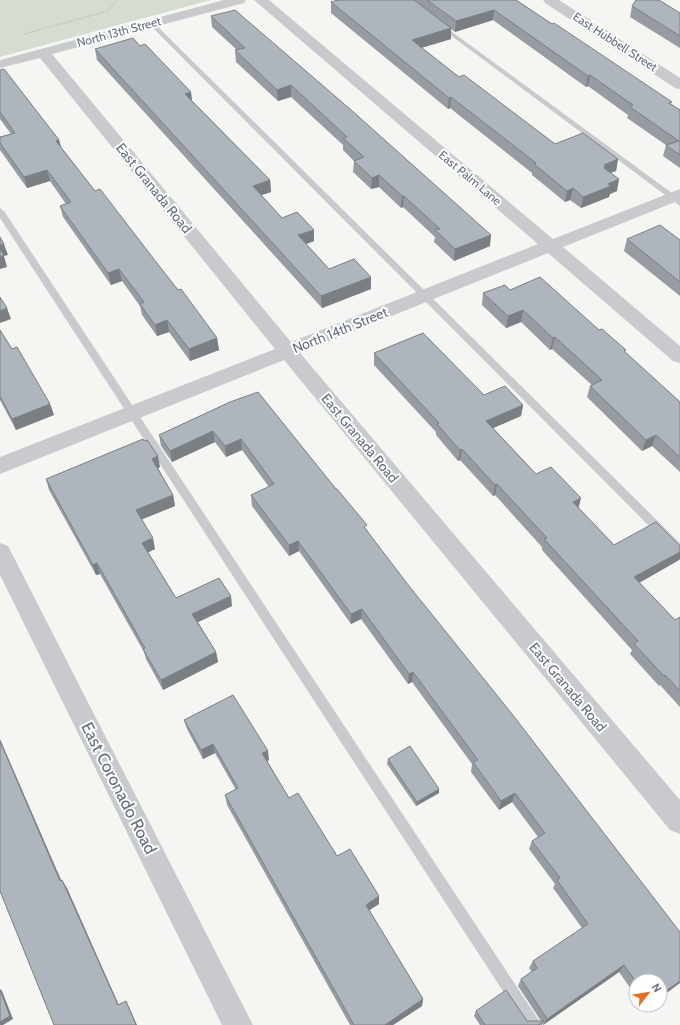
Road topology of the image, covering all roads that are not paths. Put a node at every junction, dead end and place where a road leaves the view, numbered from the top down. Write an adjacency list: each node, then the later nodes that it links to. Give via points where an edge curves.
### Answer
1 (239, 0): 5 (street, North 13th Street)
2 (261, 0): 11 (street, East Palm Lane)
3 (550, 0): 8 (street, East Hubbell Street)
4 (431, 19): 9 (lane)
5 (151, 23): 6 (street, North 13th Street); 12 (lane)
6 (43, 52): 7 (street, North 13th Street); 13 (street, East Granada Road)
7 (0, 64)
8 (680, 85)
9 (677, 198): 11 (street, North 14th Street)
10 (0, 211): 15 (lane)
11 (550, 246): 12 (street, North 14th Street); 14 (street, East Palm Lane)
12 (424, 296): 13 (street, North 14th Street); 17 (lane)
13 (287, 351): 15 (street, North 14th Street); 19 (street, East Granada Road)
14 (680, 356)
15 (132, 413): 16 (street, North 14th Street); 21 (lane)
16 (0, 466)
17 (680, 550)
18 (0, 552): 20 (street, East Coronado Road)
19 (680, 821)
20 (238, 1025)
21 (534, 1025)

